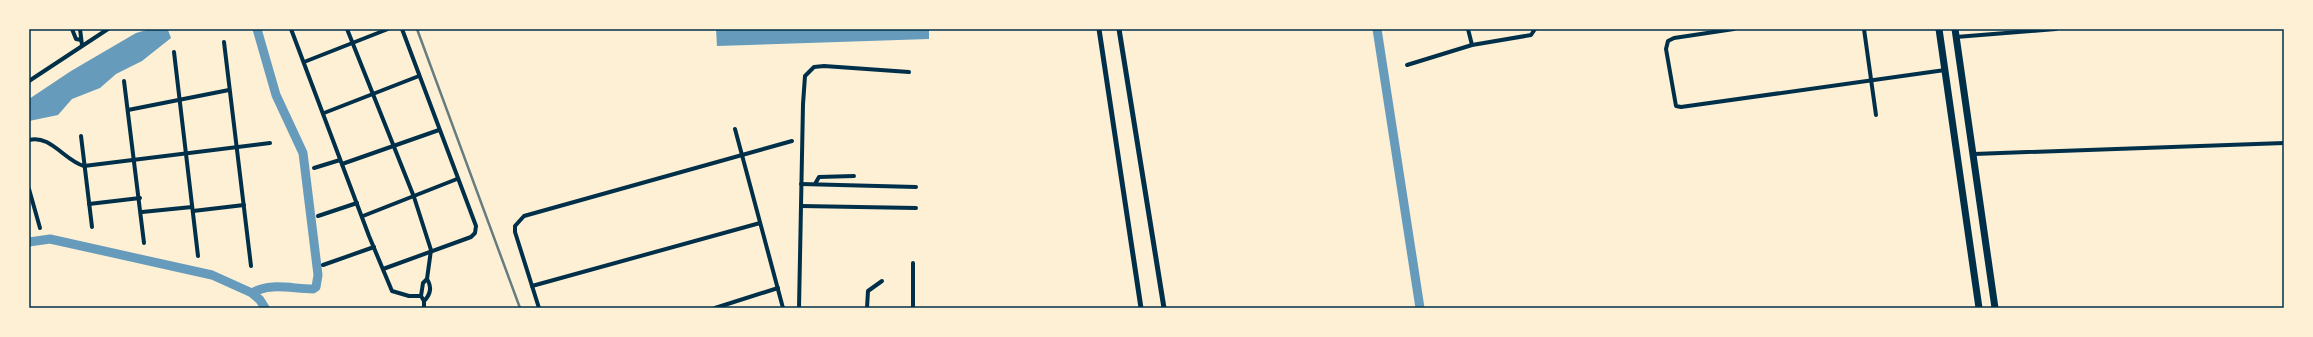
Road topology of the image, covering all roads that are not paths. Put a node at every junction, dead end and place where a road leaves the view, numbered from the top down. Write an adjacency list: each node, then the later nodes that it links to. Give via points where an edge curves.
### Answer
1 (72, 29): 18 (street, via 76,39)
2 (80, 29): 18 (street)
3 (108, 29): 18 (street)
4 (291, 29): 23 (street)
5 (347, 29): 20 (street)
6 (388, 29): 20 (street)
7 (402, 29): 27 (street)
8 (1099, 29): 94 (street)
9 (1119, 29): 95 (street)
10 (1468, 29): 21 (street)
11 (1535, 29): 21 (street, via 1531,35)
12 (1734, 29): 30 (street, via 1668,41 1666,49 1674,104 1681,108)
13 (1864, 29): 30 (street)
14 (1939, 29): 25 (main road)
15 (1955, 29): 17 (main road)
16 (2056, 29): 17 (street)
17 (1956, 37): 46 (main road)
18 (82, 42): 28 (street)
19 (224, 42): 31 (street)
20 (353, 43): 23 (street); 32 (street)
21 (1472, 45): 24 (street)
22 (174, 52): 33 (street)
23 (304, 62): 35 (street)
24 (1407, 65)
25 (1944, 70): 30 (street); 96 (main road)
26 (909, 72): 55 (street, via 824,66 814,67 809,71 803,84)
27 (419, 76): 32 (street); 38 (street)
28 (29, 81)
29 (124, 82): 34 (street)
30 (1871, 82): 36 (street)
31 (229, 90): 33 (street); 45 (street)
32 (372, 94): 35 (street); 44 (street)
33 (181, 99): 34 (street); 47 (street)
34 (128, 110): 49 (street)
35 (324, 113): 50 (street)
36 (1876, 115)
37 (734, 129): 48 (street)
38 (439, 130): 44 (street); 54 (street)
39 (81, 136): 51 (street)
40 (29, 140): 51 (street, via 34,138 45,142 70,161)
41 (792, 141): 48 (street)
42 (270, 143): 45 (street)
43 (2284, 143): 46 (street)
44 (393, 147): 50 (street); 60 (street)
45 (237, 148): 47 (street); 64 (street)
46 (1974, 154): 97 (main road)
47 (187, 155): 49 (street); 67 (street)
48 (742, 156): 71 (street); 84 (street, via 524,216 515,226 515,232)
49 (136, 161): 51 (street); 61 (street)
50 (341, 162): 52 (street); 62 (street)
51 (84, 166): 63 (street)
52 (314, 168)
53 (854, 176): 56 (street, via 819,177)
54 (457, 179): 60 (street); 76 (street, via 476,226 476,233)
55 (802, 184): 56 (street); 65 (street)
56 (815, 184): 57 (street)
57 (916, 187)
58 (29, 189): 59 (street)
59 (30, 197): 73 (street)
60 (414, 197): 70 (street); 76 (street)
61 (140, 198): 63 (street); 68 (street)
62 (357, 203): 69 (street); 70 (street)
63 (89, 204): 72 (street)
64 (244, 205): 67 (street); 80 (street)
65 (801, 206): 66 (street); 91 (street)
66 (916, 208)
67 (193, 209): 68 (street); 77 (street)
68 (142, 212): 74 (street)
69 (318, 216)
70 (363, 216): 75 (street)
71 (760, 223): 84 (street); 85 (street)
72 (92, 227)
73 (40, 228)
74 (144, 243)
75 (374, 247): 79 (street); 81 (street)
76 (431, 250): 81 (street); 82 (street)
77 (198, 256)
78 (913, 263): 93 (street)
79 (323, 265)
80 (251, 266)
81 (383, 268): 86 (street, via 392,291 409,296)
82 (427, 278): 86 (street, via 423,283); 87 (street, via 430,284 429,296)
83 (882, 281): 92 (street, via 868,290)
84 (532, 286): 88 (street)
85 (778, 288): 89 (street); 90 (street)
86 (421, 296): 87 (street)
87 (424, 305)
88 (539, 308)
89 (715, 308)
90 (783, 308)
91 (799, 308)
92 (867, 308)
93 (913, 308)
94 (1141, 308)
95 (1164, 308)
96 (1979, 308)
97 (1995, 308)

